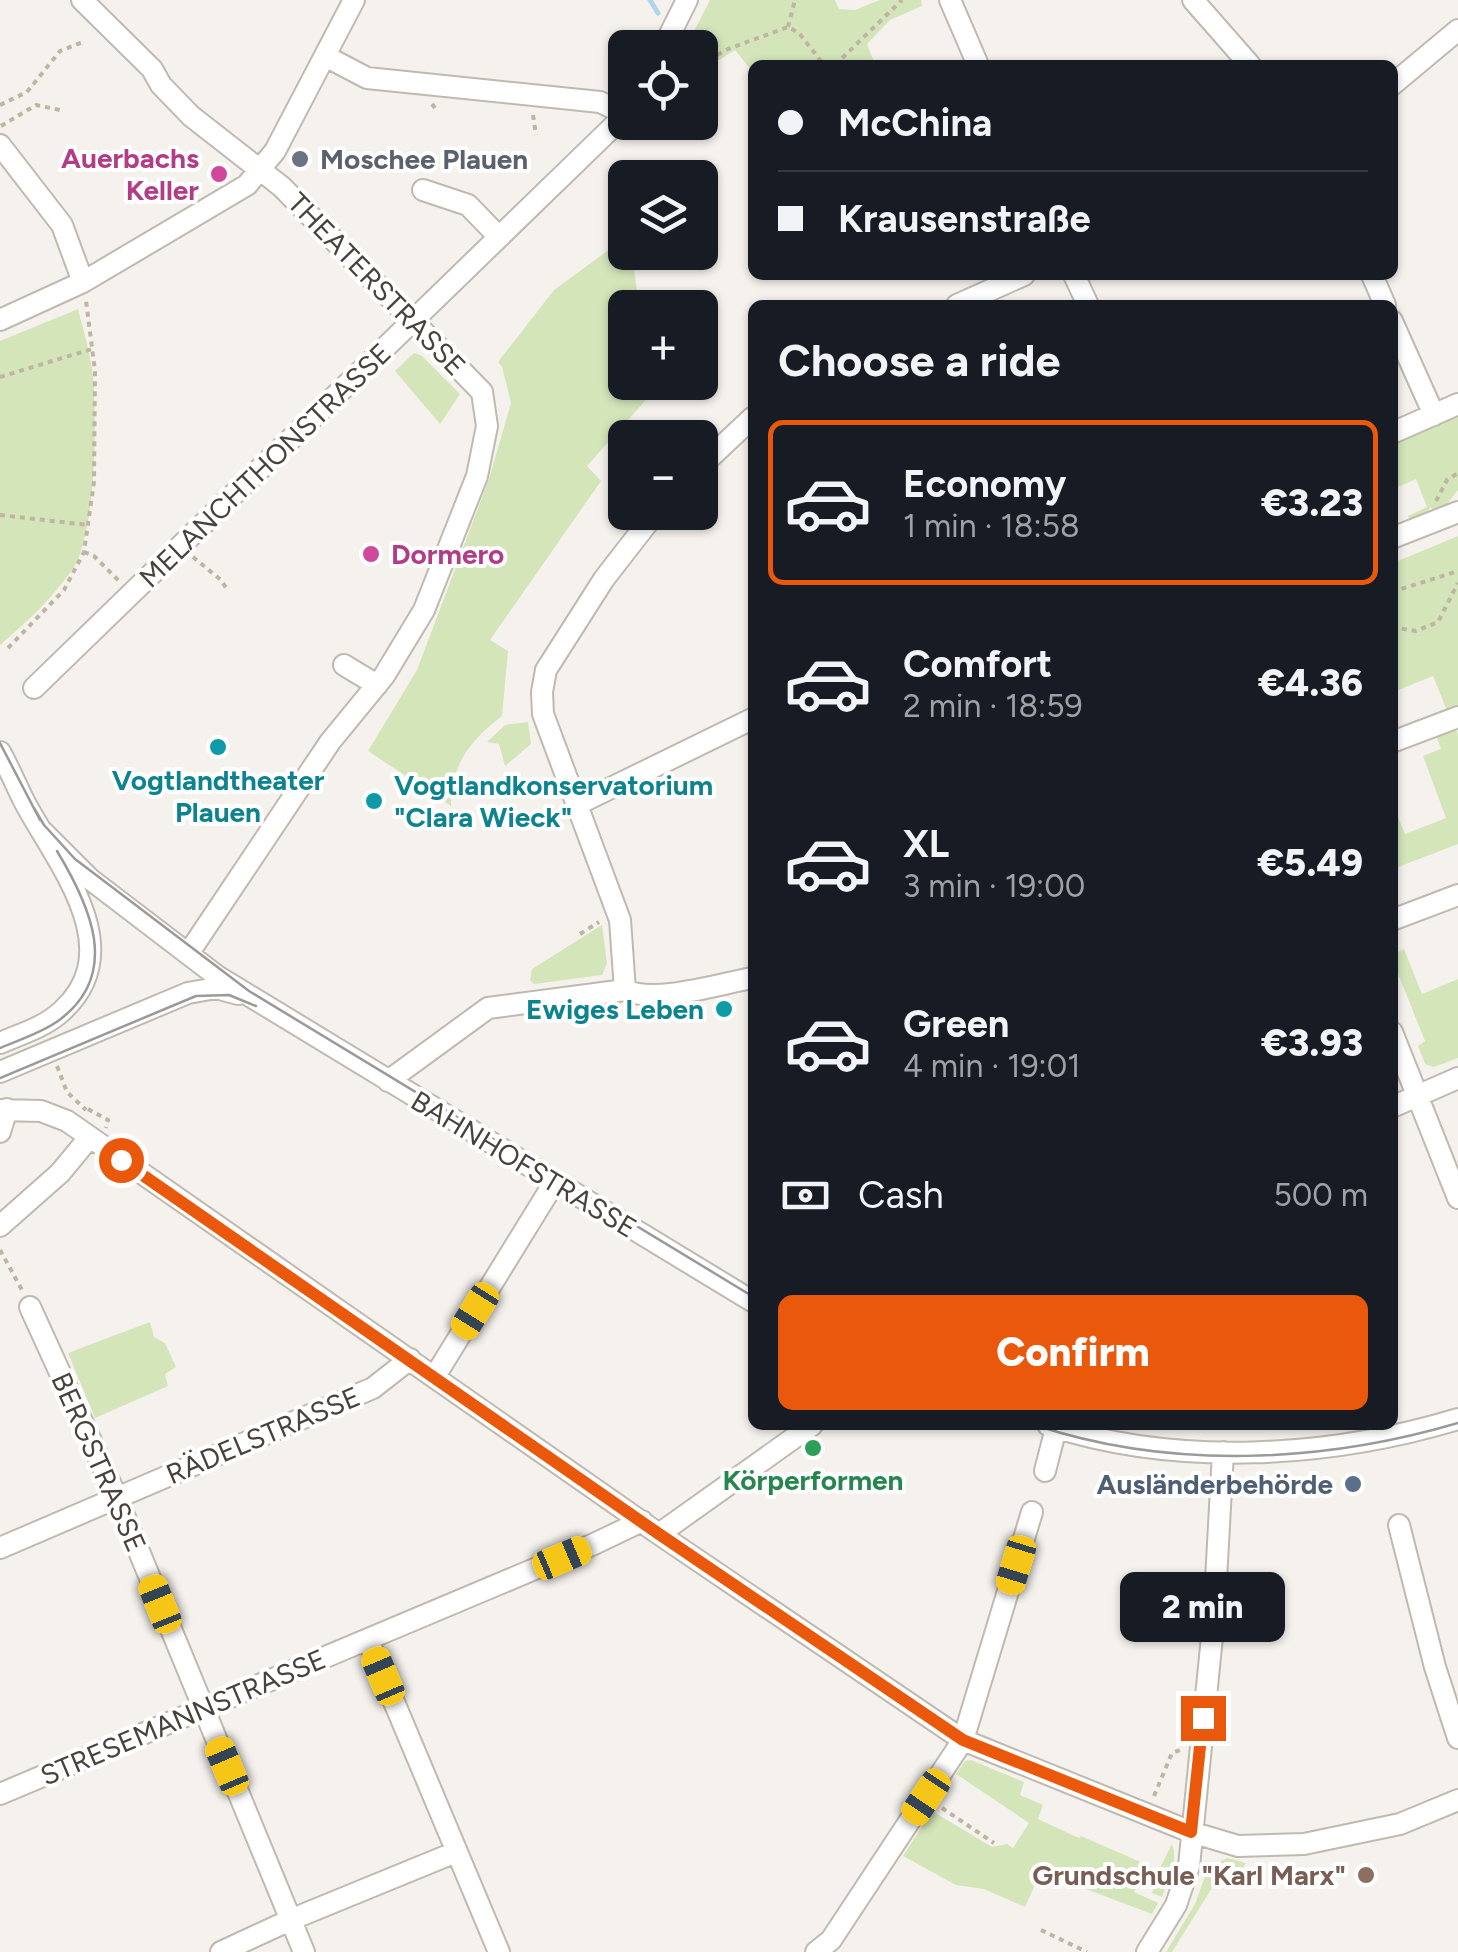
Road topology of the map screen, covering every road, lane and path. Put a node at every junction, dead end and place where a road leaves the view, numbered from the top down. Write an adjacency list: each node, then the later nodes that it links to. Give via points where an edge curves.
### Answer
1 (82, 0): 27 (street, THEATERSTRASSE, via 191,116)
2 (354, 0): 13 (street)
3 (687, 0): 9 (street)
4 (795, 0): 8 (path)
5 (902, 0): 15 (path)
6 (950, 0): 16 (street)
7 (1193, 0): 17 (street)
8 (788, 28): 12 (path); 14 (path)
9 (672, 30)
10 (1458, 30): 18 (street)
11 (82, 42): 19 (path, via 60,51 27,92)
12 (718, 55)
13 (325, 56): 20 (street, via 367,78); 27 (street)
14 (820, 60)
15 (840, 60)
16 (976, 60)
17 (1246, 60)
18 (1398, 80)
19 (0, 105)
20 (608, 106)
21 (60, 110): 22 (path, via 36,104)
22 (25, 112): 23 (path); 24 (path)
23 (25, 124)
24 (0, 127)
25 (608, 131): 29 (street, MELANCHTHONSTRASSE)
26 (0, 144): 31 (street, via 62,225)
27 (260, 171): 31 (street); 34 (street, THEATERSTRASSE)
28 (423, 190): 29 (street, via 468,205)
29 (499, 237): 34 (street, MELANCHTHONSTRASSE)
30 (1013, 280): 32 (street)
31 (85, 291): 33 (street); 36 (path)
32 (969, 300)
33 (0, 320)
34 (412, 322): 60 (street, THEATERSTRASSE, via 482,392 487,426 477,476 424,610); 61 (street, MELANCHTHONSTRASSE)
35 (1398, 334): 39 (street)
36 (92, 349): 37 (path); 47 (path, via 94,482)
37 (0, 377)
38 (1458, 404): 39 (street)
39 (1434, 415): 41 (street)
40 (748, 422): 42 (street)
41 (1398, 430)
42 (718, 449)
43 (1458, 474): 44 (path, via 1447,480)
44 (1435, 504)
45 (1458, 512): 49 (street)
46 (0, 515): 47 (path)
47 (88, 525): 50 (path)
48 (642, 530): 67 (street, via 546,670 543,714)
49 (1398, 536)
50 (84, 552): 54 (path); 58 (path, via 64,590)
51 (200, 566): 56 (path)
52 (1458, 571): 55 (path)
53 (1458, 583): 57 (path, via 1438,622 1416,631)
54 (126, 587)
55 (1398, 590)
56 (228, 591)
57 (1398, 628)
58 (8, 648)
59 (344, 665): 60 (street)
60 (376, 685): 73 (street, THEATERSTRASSE, via 330,742)
61 (34, 688)
62 (1458, 717): 64 (street)
63 (748, 721): 67 (street)
64 (1398, 740)
65 (0, 752): 66 (street)
66 (8, 784): 68 (street)
67 (578, 804): 75 (street, via 620,920)
68 (84, 888): 73 (street); 78 (street, via 91,942 86,976 67,1006)
69 (1458, 895): 70 (street)
70 (1398, 918)
71 (599, 922): 72 (path)
72 (580, 934)
73 (188, 954): 76 (street); 77 (street)
74 (748, 979): 75 (street, via 637,996)
75 (624, 990): 83 (street, via 488,1008)
76 (188, 993): 77 (street, via 216,988); 80 (street)
77 (259, 1002): 83 (street, BAHNHOFSTRASSE)
78 (0, 1043)
79 (1398, 1047): 85 (street)
80 (51, 1056): 81 (street); 84 (path)
81 (0, 1072)
82 (1458, 1078): 85 (street)
83 (388, 1082): 92 (street, BAHNHOFSTRASSE)
84 (66, 1092)
85 (1418, 1096): 86 (street); 93 (street)
86 (1398, 1104)
87 (87, 1108): 89 (path)
88 (4, 1109): 90 (street); 91 (street, via 53,1114)
89 (108, 1125)
90 (0, 1132)
91 (89, 1138): 94 (street); 98 (street)
92 (554, 1183): 96 (street, BAHNHOFSTRASSE); 99 (street)
93 (1458, 1198)
94 (0, 1226)
95 (0, 1250): 97 (path)
96 (748, 1300)
97 (30, 1306): 108 (street, BERGSTRASSE)
98 (410, 1359): 99 (street); 108 (street, RÄDELSTRASSE, via 373,1388)
99 (435, 1376): 110 (street)
100 (1458, 1419): 105 (street)
101 (805, 1430): 112 (street)
102 (1051, 1430): 107 (street)
103 (1071, 1430): 106 (street, via 1164,1449)
104 (1305, 1430): 105 (street)
105 (1307, 1448): 106 (street)
106 (1223, 1452): 118 (street)
107 (1045, 1471)
108 (117, 1498): 113 (street, RÄDELSTRASSE); 115 (street, BERGSTRASSE)
109 (1032, 1512): 117 (street)
110 (642, 1520): 112 (street); 114 (street, STRESEMANNSTRASSE)
111 (1399, 1525): 116 (street)
112 (659, 1534): 117 (street)
113 (0, 1548)
114 (368, 1640): 115 (street, STRESEMANNSTRASSE); 125 (street)
115 (203, 1710): 119 (street, STRESEMANNSTRASSE); 126 (street, BERGSTRASSE)
116 (1458, 1738)
117 (963, 1740): 120 (street); 122 (street)
118 (1200, 1751): 122 (path, via 1172,1753); 123 (street)
119 (0, 1794)
120 (926, 1797): 124 (path); 131 (street, via 831,1940)
121 (1458, 1800): 123 (street, via 1400,1824 1304,1844 1238,1846)
122 (1147, 1814): 123 (street)
123 (1191, 1832): 133 (street, via 1176,1905)
124 (994, 1843)
125 (456, 1852): 126 (street); 130 (street)
126 (290, 1920): 128 (street); 129 (street, BERGSTRASSE)
127 (1041, 1930): 132 (path)
128 (221, 1952)
129 (304, 1952)
130 (499, 1952)
131 (816, 1952)
132 (1087, 1952)
133 (1147, 1952)

